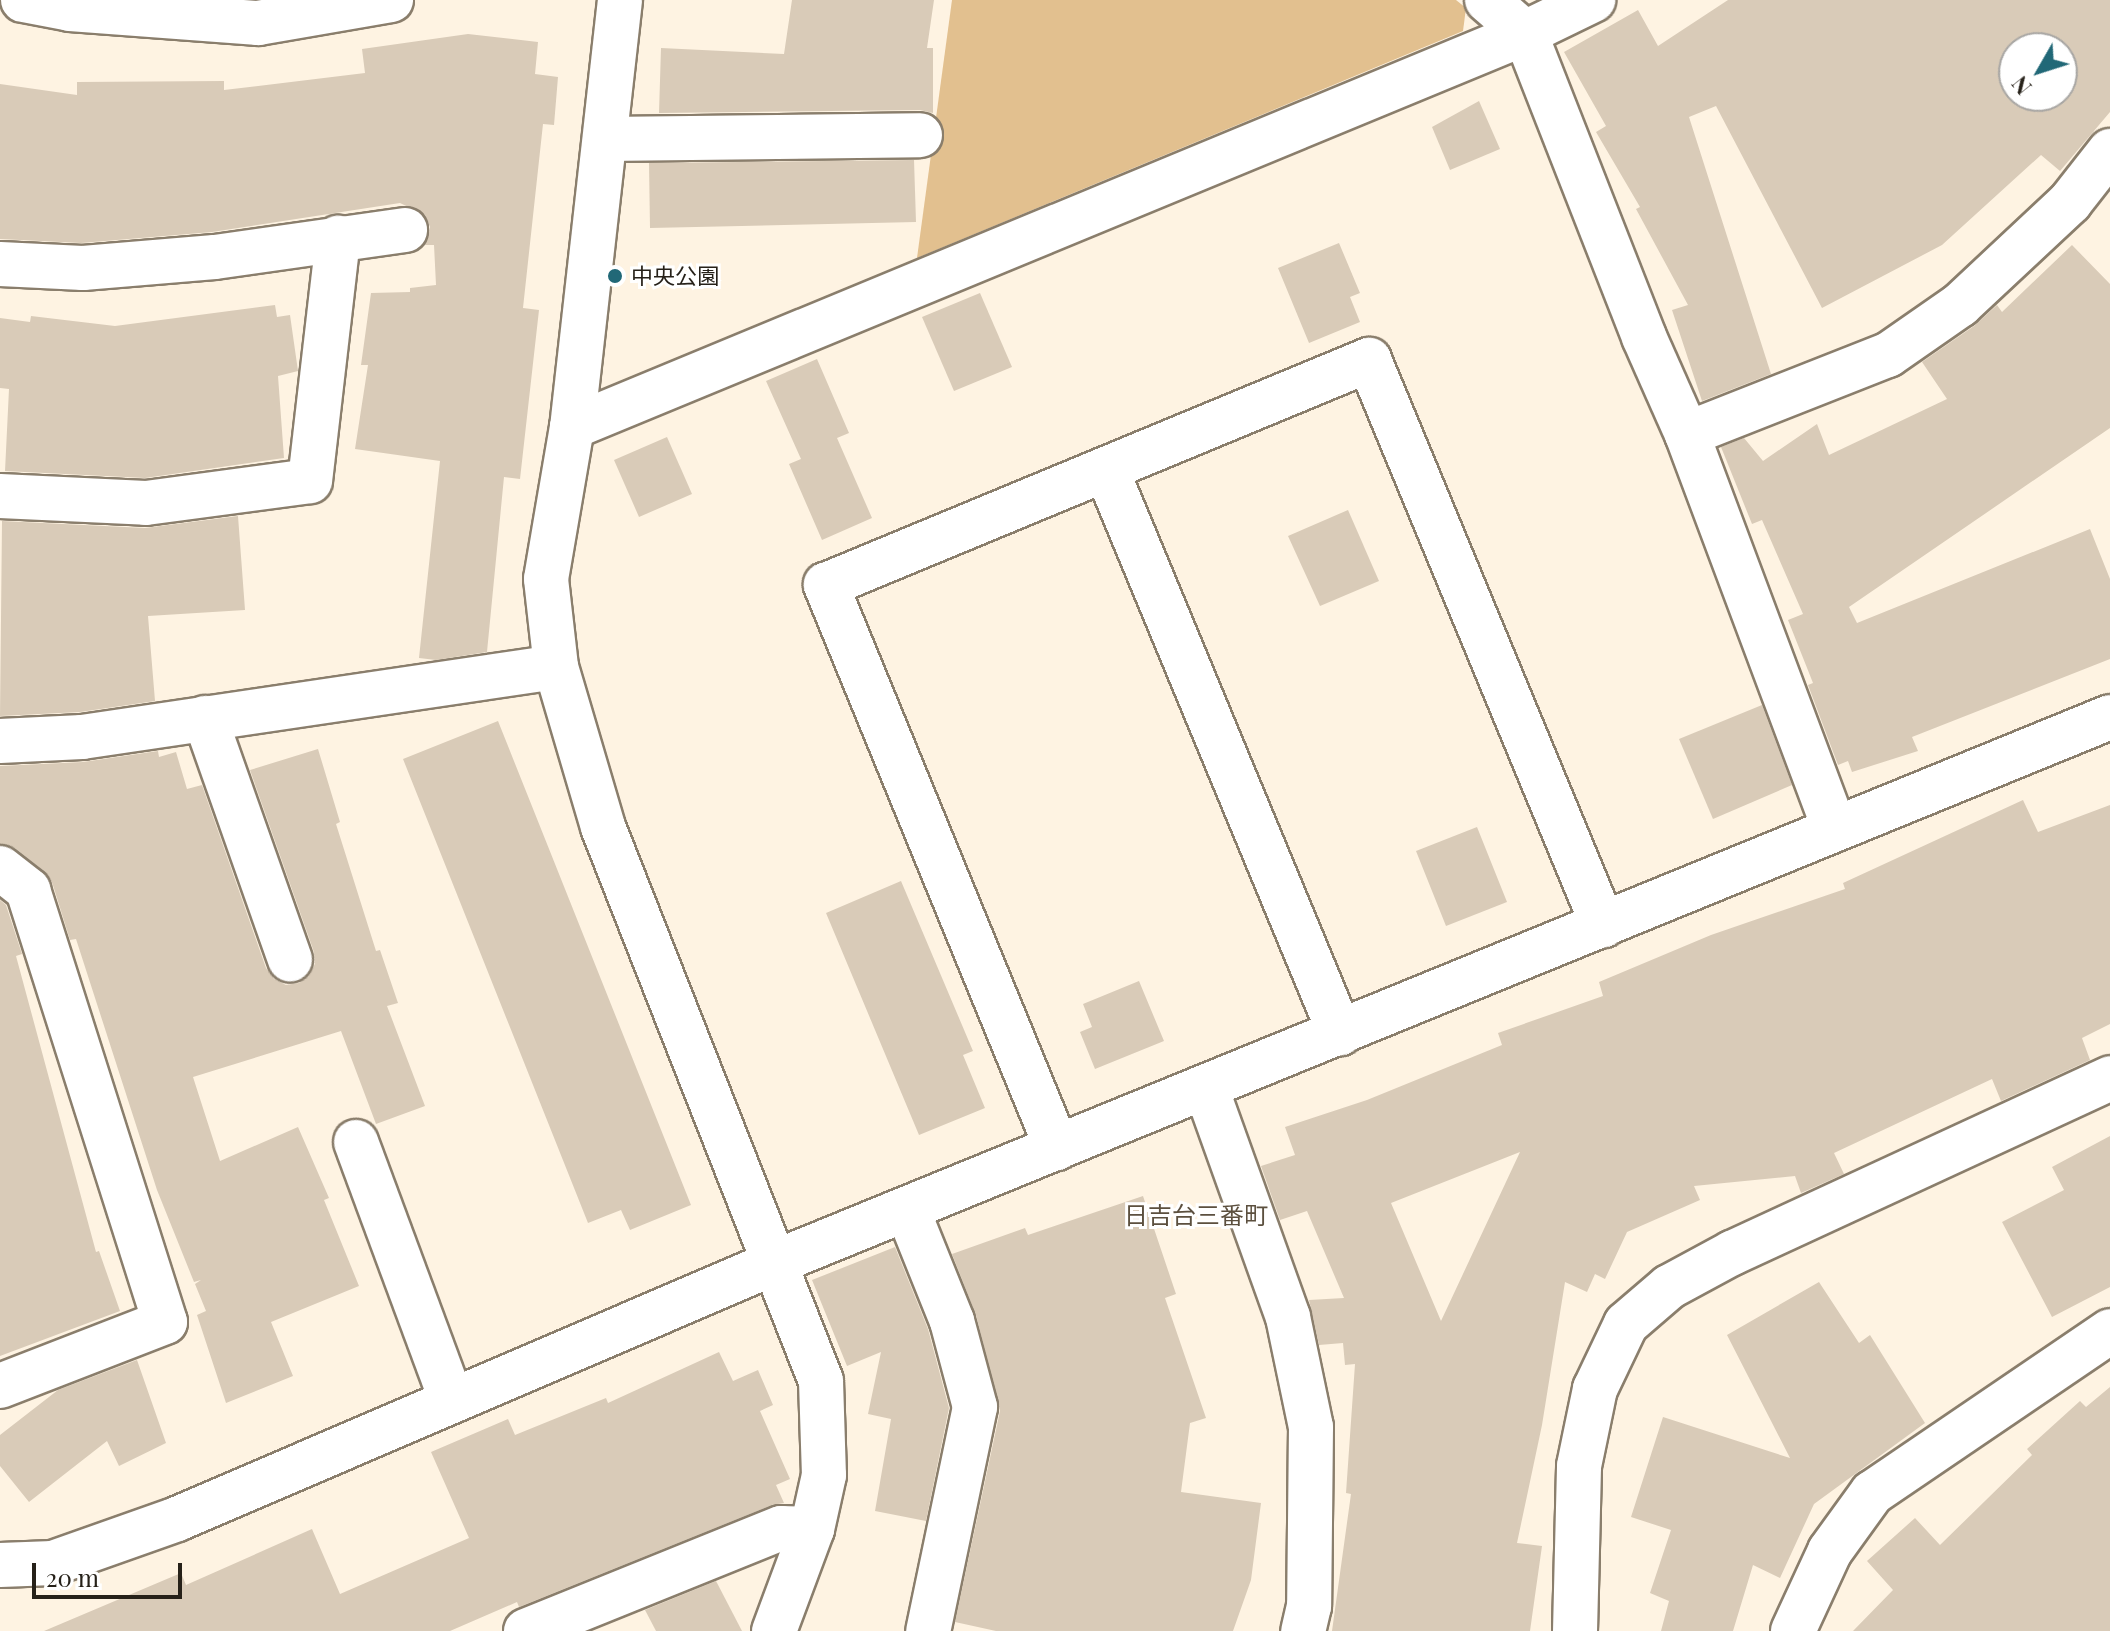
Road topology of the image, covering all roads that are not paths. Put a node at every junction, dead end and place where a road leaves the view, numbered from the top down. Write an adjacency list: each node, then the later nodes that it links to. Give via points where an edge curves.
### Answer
1 (23, 0): 2 (street, via 70,9 258,23)
2 (391, 0)
3 (620, 0): 8 (street)
4 (1487, 0): 6 (street)
5 (1593, 0): 6 (street)
6 (1525, 33): 13 (street); 14 (street)
7 (920, 135): 8 (street)
8 (605, 139): 13 (street)
9 (2110, 151): 14 (street, via 2070,202 1960,305 1888,355)
10 (405, 230): 11 (street)
11 (338, 238): 12 (street, via 215,257 83,268); 16 (street, via 310,481 146,503)
12 (0, 264)
13 (572, 427): 17 (street, via 546,579)
14 (1687, 434): 21 (street)
15 (1106, 469): 23 (street, via 1369,360); 25 (street); 29 (street, via 826,585)
16 (0, 496)
17 (556, 667): 19 (street); 31 (street, via 603,827)
18 (2110, 717): 21 (street)
19 (205, 718): 20 (street, via 82,737); 24 (street)
20 (0, 741)
21 (1835, 829): 23 (street)
22 (0, 868): 33 (street, via 28,890 165,1322)
23 (1603, 925): 25 (street)
24 (290, 960)
25 (1340, 1033): 27 (street)
26 (2110, 1078): 41 (street, via 1732,1253 1669,1287 1626,1324 1595,1389 1579,1466)
27 (1206, 1088): 29 (street); 40 (street, via 1288,1317 1311,1427 1309,1606)
28 (356, 1142): 34 (street)
29 (1057, 1148): 30 (street)
30 (907, 1209): 31 (street); 39 (street, via 952,1321 975,1407)
31 (776, 1262): 34 (street); 35 (street, via 821,1381 824,1475)
32 (2110, 1331): 42 (street, via 1872,1493 1830,1551)
33 (0, 1386)
34 (452, 1401): 36 (street, via 177,1519 53,1563)
35 (812, 1529): 37 (street, via 781,1528); 38 (street)
36 (0, 1565)
37 (526, 1631)
38 (774, 1631)
39 (928, 1631)
40 (1303, 1631)
41 (1575, 1631)
42 (1793, 1631)

